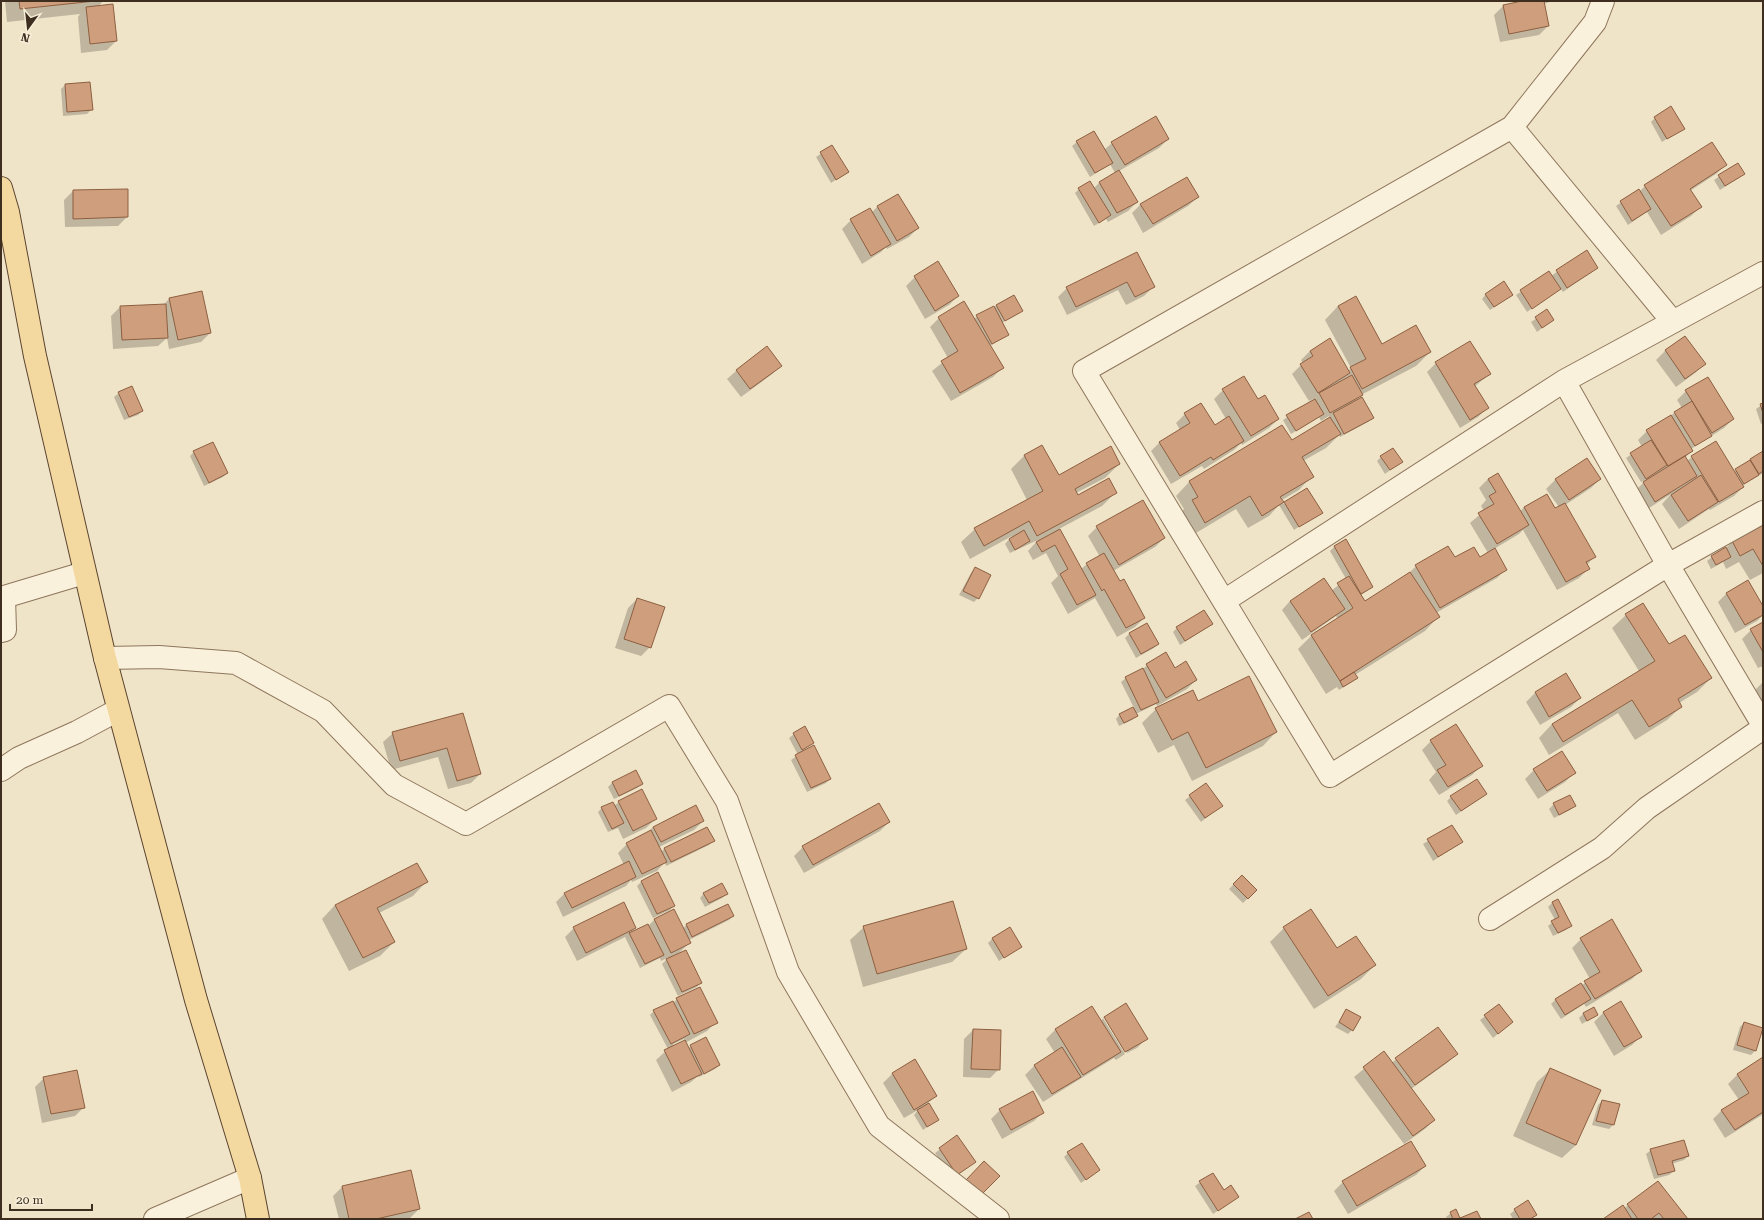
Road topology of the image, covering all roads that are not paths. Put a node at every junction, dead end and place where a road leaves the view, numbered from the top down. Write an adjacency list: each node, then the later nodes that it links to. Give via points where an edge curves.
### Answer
1 (1603, 1): 2 (street, via 1595,22)
2 (1512, 127): 6 (street); 11 (street, via 1084,371)
3 (1, 188): 4 (main road)
4 (5, 213): 10 (main road)
5 (1763, 273): 6 (street)
6 (1673, 322): 7 (street)
7 (1564, 381): 9 (street); 11 (street)
8 (1763, 512): 9 (street)
9 (1668, 565): 11 (street, via 1330,776); 15 (street)
10 (84, 573): 12 (street, via 4,597 5,630); 13 (main road)
11 (1224, 601)
12 (1, 631)
13 (105, 658): 14 (main road); 21 (street, via 159,657 236,663 323,711 394,785 466,824 669,706 727,801 788,972 879,1126)
14 (118, 710): 16 (street, via 19,758); 18 (main road, via 196,1000)
15 (1763, 726): 17 (street, via 1647,808 1602,848)
16 (1, 770)
17 (1490, 920)
18 (250, 1178): 19 (street); 20 (main road)
19 (156, 1219)
20 (258, 1219)
21 (998, 1219)

